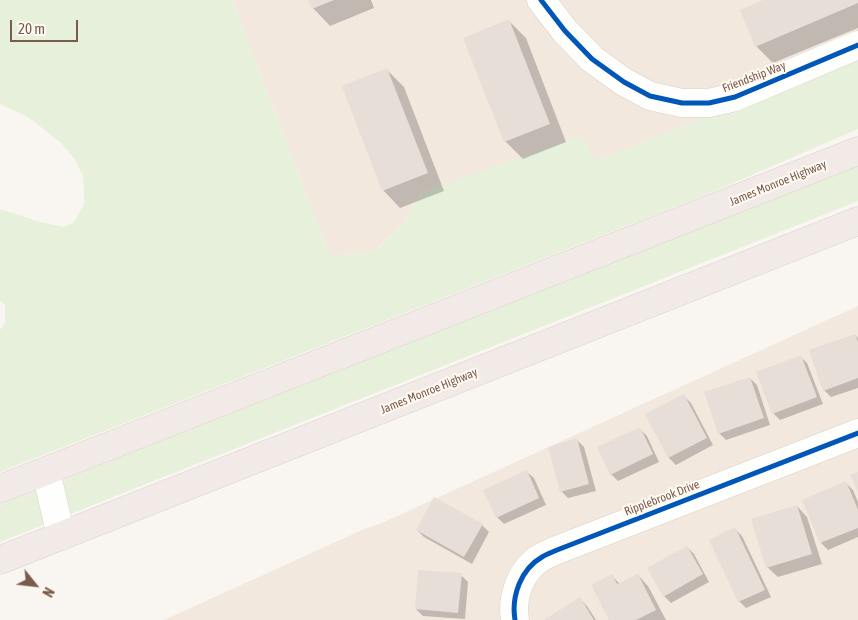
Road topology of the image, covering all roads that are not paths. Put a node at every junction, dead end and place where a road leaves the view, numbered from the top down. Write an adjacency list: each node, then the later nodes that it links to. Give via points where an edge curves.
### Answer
1 (542, 0): 2 (street, Friendship Way, via 564,31 592,59 650,96 682,103 709,103 735,97)
2 (858, 45)
3 (858, 151): 6 (highway, James Monroe Highway)
4 (858, 221): 8 (highway, James Monroe Highway)
5 (858, 433): 10 (street, Ripplebrook Drive, via 541,557 525,571 517,587)
6 (46, 471): 7 (highway, James Monroe Highway); 8 (street)
7 (0, 489)
8 (61, 536): 9 (highway, James Monroe Highway)
9 (0, 560)
10 (515, 620)

